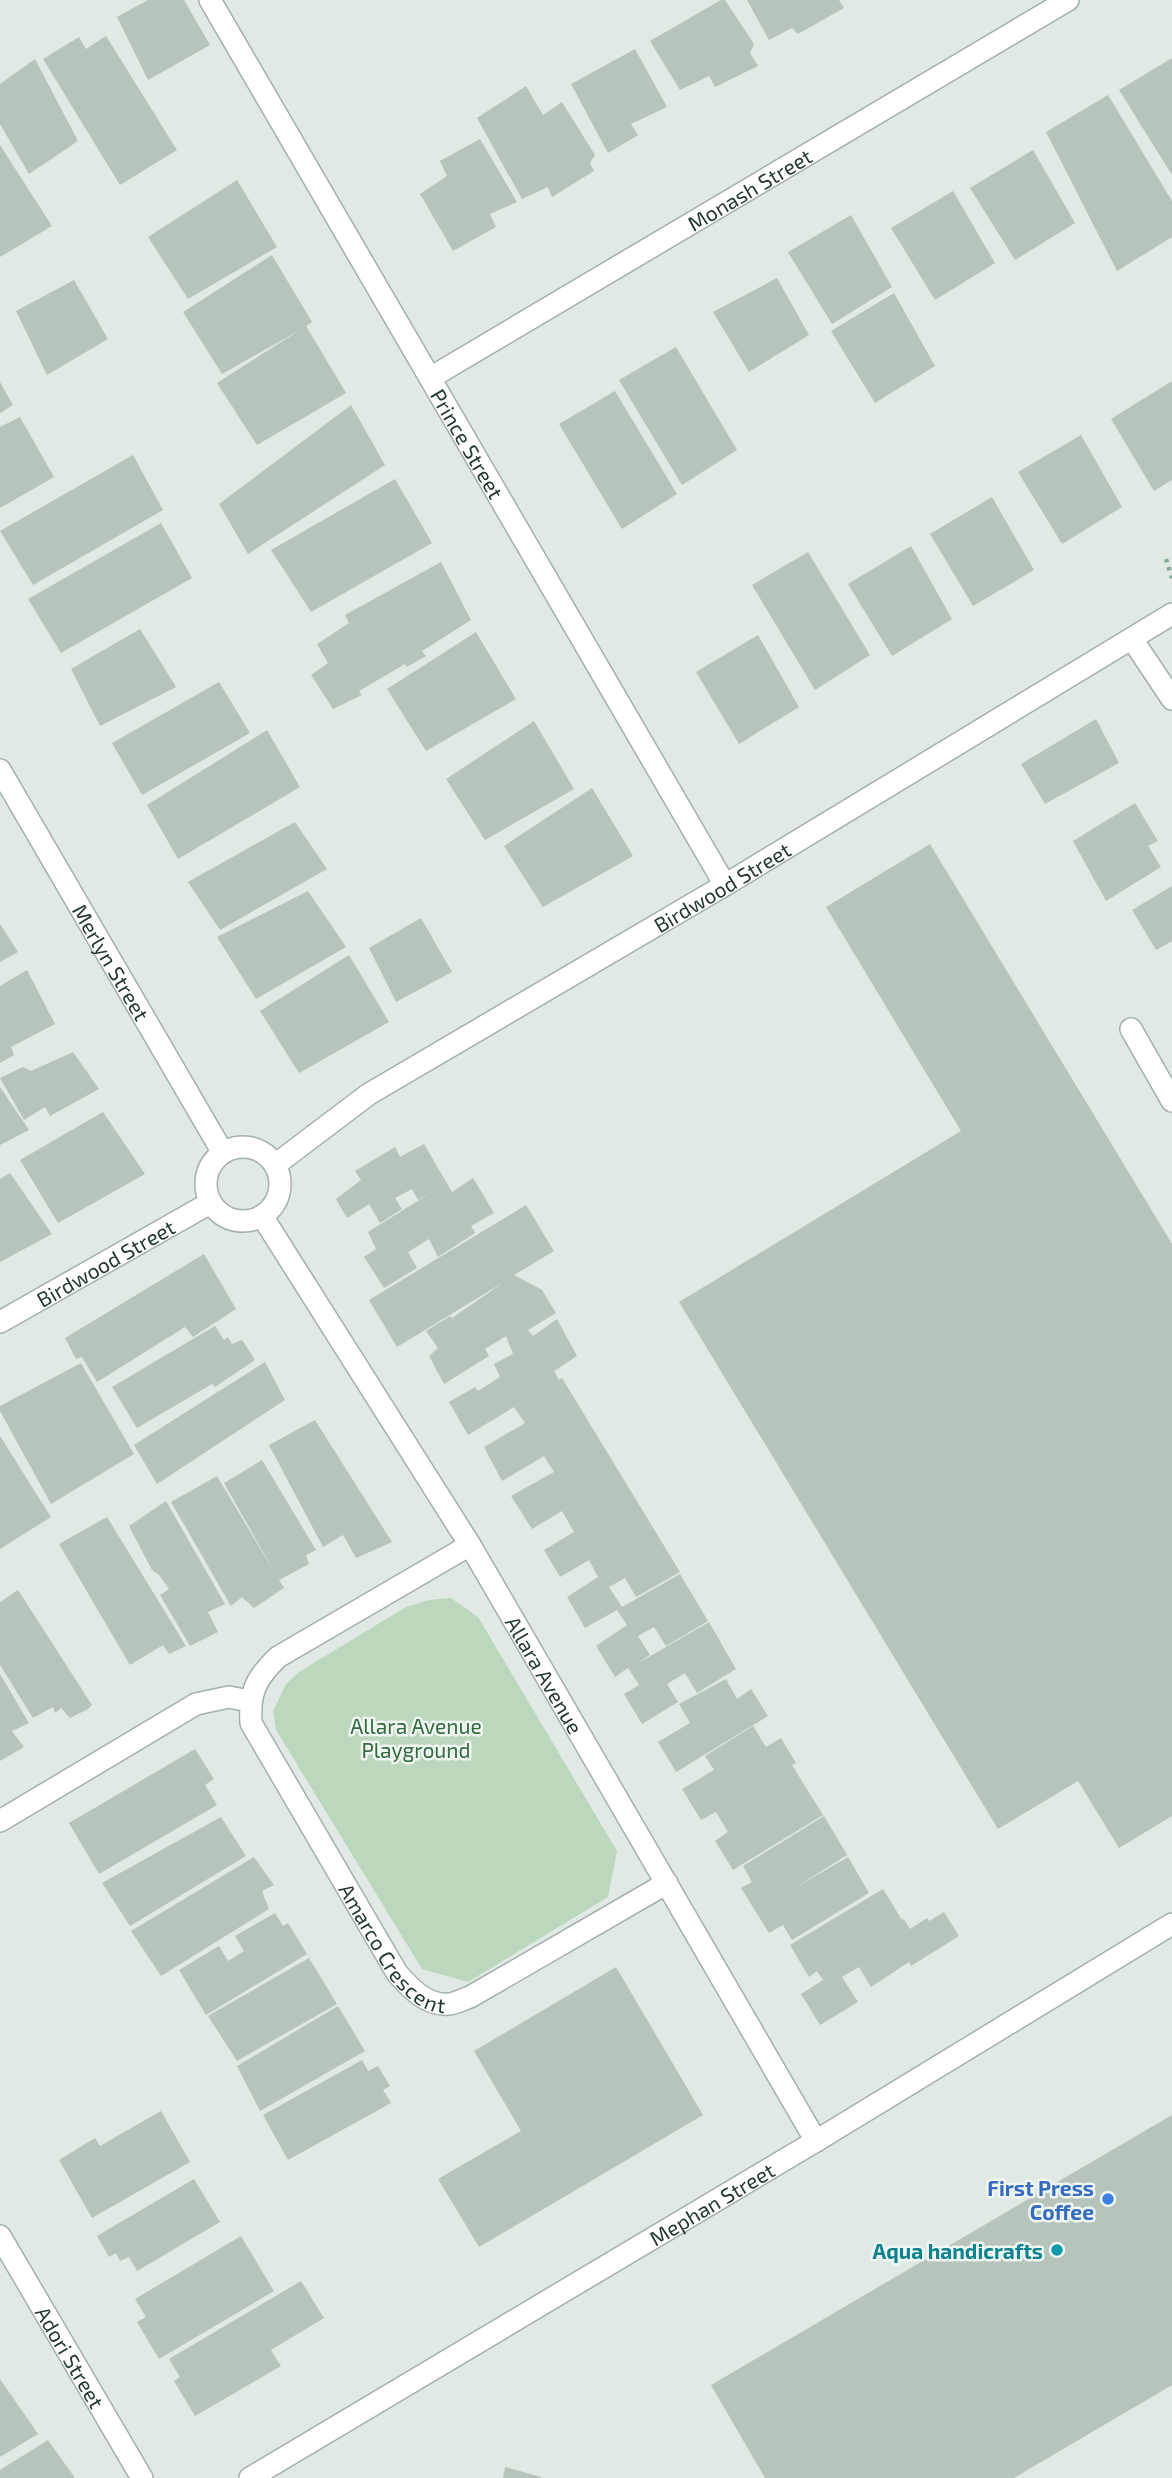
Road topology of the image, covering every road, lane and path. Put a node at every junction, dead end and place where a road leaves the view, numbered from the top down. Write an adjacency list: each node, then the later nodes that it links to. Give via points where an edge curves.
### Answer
1 (210, 0): 3 (street, Prince Street)
2 (1068, 0): 3 (street, Monash Street)
3 (430, 378): 10 (street, Prince Street)
4 (1166, 559): 5 (path)
5 (1172, 578)
6 (1172, 614): 7 (street, Birdwood Street)
7 (1132, 639): 8 (street); 10 (street, Birdwood Street)
8 (1172, 699)
9 (0, 770): 13 (street, Merlyn Street)
10 (725, 885): 14 (street, Birdwood Street, via 369,1094)
11 (1132, 1029): 12 (street)
12 (1172, 1101)
13 (223, 1153): 14 (street, via 234,1148 257,1149); 15 (street, via 209,1170 206,1192)
14 (275, 1165): 16 (street, via 278,1199)
15 (210, 1202): 16 (street, via 228,1218 240,1221); 17 (street, Birdwood Street)
16 (262, 1216): 18 (street, Allara Avenue)
17 (0, 1322)
18 (470, 1545): 19 (street, via 278,1657 260,1674); 21 (street, Allara Avenue)
19 (249, 1701): 20 (street, via 229,1697 197,1703); 21 (street, Amarco Crescent, via 251,1723 397,1973 428,2001 448,2004 470,1997)
20 (0, 1821)
21 (667, 1883): 23 (street, Allara Avenue)
22 (1172, 1924): 23 (street, Mephan Street)
23 (816, 2141): 26 (street, Mephan Street)
24 (0, 2236): 25 (street, Adori Street)
25 (142, 2478)
26 (250, 2478)

